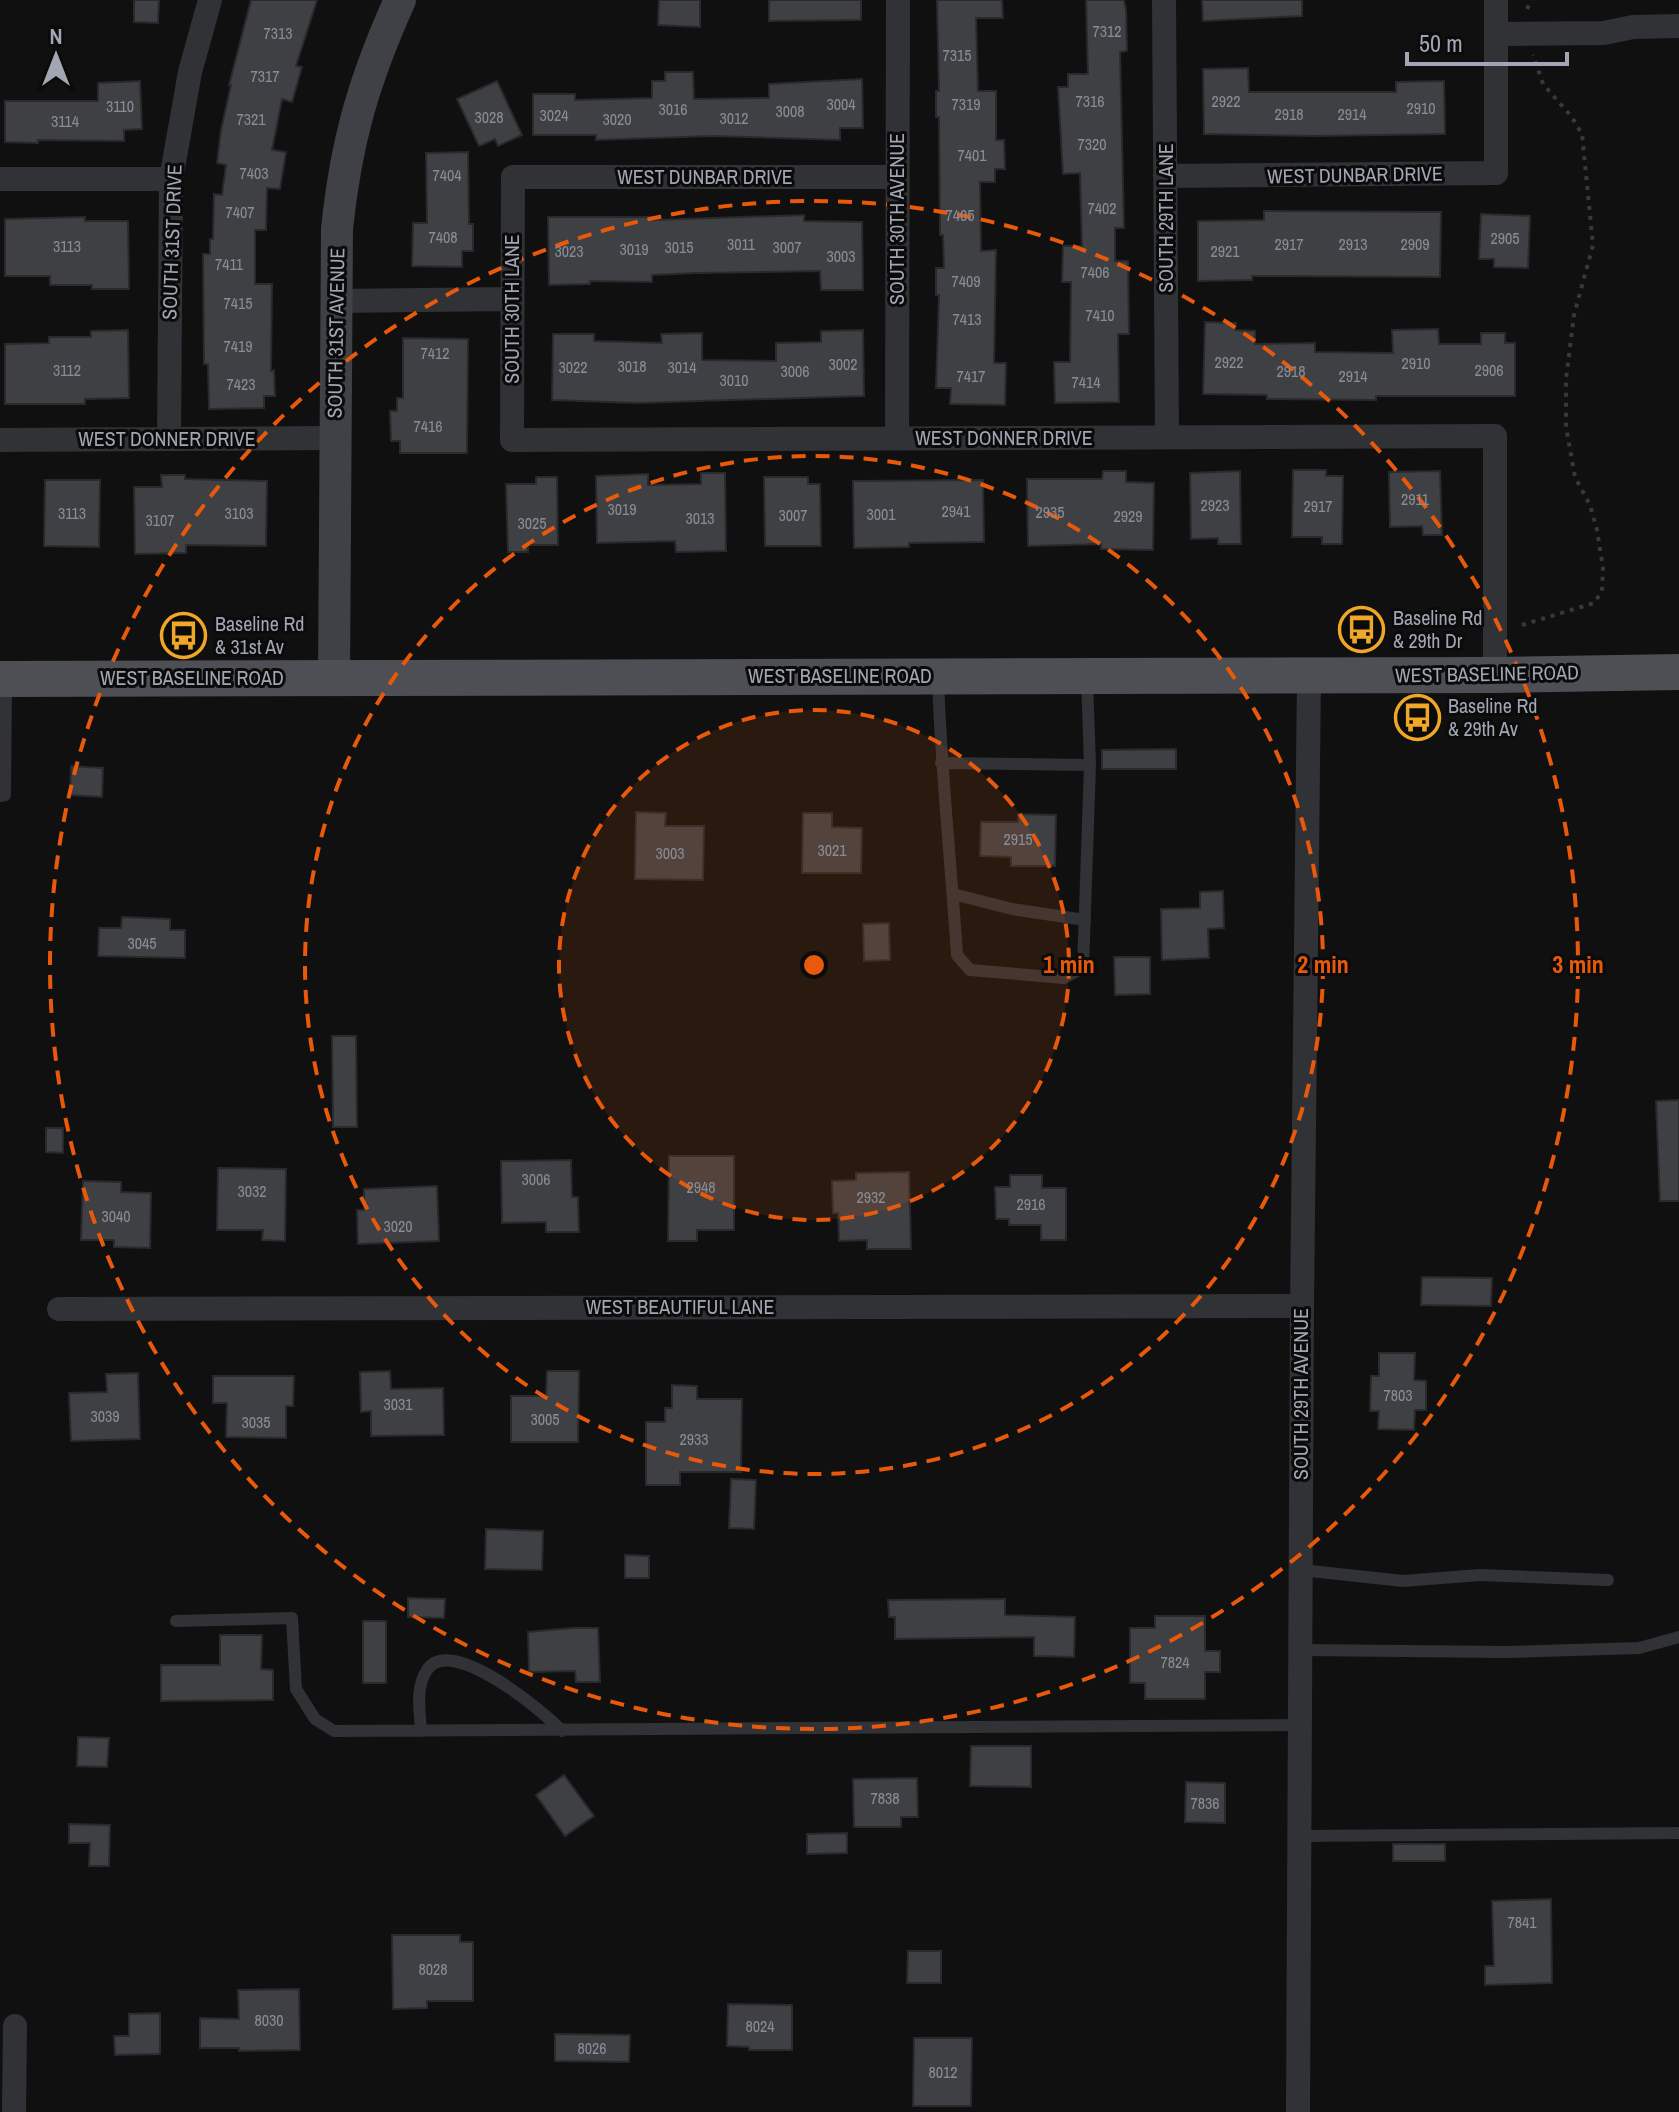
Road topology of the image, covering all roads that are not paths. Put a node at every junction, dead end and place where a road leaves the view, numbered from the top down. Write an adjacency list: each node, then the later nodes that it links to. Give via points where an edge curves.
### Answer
1 (210, 0): 12 (street, SOUTH 31ST DRIVE, via 190,72)
2 (400, 0): 14 (street, SOUTH 31ST AVENUE, via 373,61 343,171)
3 (898, 0): 10 (street, SOUTH 30TH AVENUE)
4 (1164, 0): 8 (street, SOUTH 29TH LANE)
5 (1496, 0): 7 (street)
6 (1679, 26): 7 (street)
7 (1496, 34): 8 (street, WEST DUNBAR DRIVE, via 1496,173)
8 (1165, 176): 15 (street, SOUTH 29TH LANE)
9 (513, 177): 10 (street, WEST DUNBAR DRIVE); 13 (street, SOUTH 30TH LANE)
10 (897, 177): 17 (street, SOUTH 30TH AVENUE)
11 (0, 179): 12 (street)
12 (171, 179): 18 (street, SOUTH 31ST DRIVE)
13 (512, 299): 14 (street); 20 (street, SOUTH 30TH LANE)
14 (335, 301): 16 (street, SOUTH 31ST AVENUE)
15 (1167, 437): 17 (street, WEST DONNER DRIVE); 22 (street, WEST DONNER DRIVE, via 1495,436)
16 (335, 438): 18 (street, WEST DONNER DRIVE); 23 (street, SOUTH 31ST AVENUE)
17 (897, 438): 20 (street, WEST DONNER DRIVE)
18 (169, 439): 19 (street, WEST DONNER DRIVE)
19 (0, 440)
20 (512, 440)
21 (1679, 672): 22 (main road, WEST BASELINE ROAD)
22 (1495, 675): 26 (main road, WEST BASELINE ROAD)
23 (334, 676): 24 (main road, WEST BASELINE ROAD); 27 (main road, WEST BASELINE ROAD)
24 (938, 676): 25 (main road, WEST BASELINE ROAD); 28 (lane)
25 (1087, 676): 26 (main road, WEST BASELINE ROAD); 29 (lane)
26 (1309, 676): 33 (street, SOUTH 29TH AVENUE)
27 (3, 679): 30 (lane, via 5,795)
28 (941, 763): 29 (lane); 31 (lane)
29 (1090, 765): 32 (lane)
30 (0, 796)
31 (953, 894): 32 (lane); 32 (lane, via 957,955 970,970 1064,978 1083,968)
32 (1085, 920)
33 (1302, 1306): 34 (street, WEST BEAUTIFUL LANE); 35 (street, SOUTH 29TH AVENUE)
34 (59, 1309)
35 (1301, 1570): 36 (lane, via 1403,1581 1480,1575); 39 (street, SOUTH 29TH AVENUE)
36 (1608, 1580)
37 (176, 1621): 41 (lane, via 292,1618 296,1689 315,1719 334,1731)
38 (1679, 1637): 39 (lane, via 1639,1648)
39 (1301, 1650): 40 (street, SOUTH 29TH AVENUE)
40 (1301, 1725): 42 (lane); 44 (street, SOUTH 29TH AVENUE)
41 (421, 1731): 42 (lane); 42 (lane, via 420,1688 428,1668 441,1660 460,1662 524,1696)
42 (562, 1731)
43 (1679, 1833): 44 (lane)
44 (1299, 1836): 47 (street, SOUTH 29TH AVENUE)
45 (15, 2026): 46 (street)
46 (14, 2112)
47 (1298, 2112)

